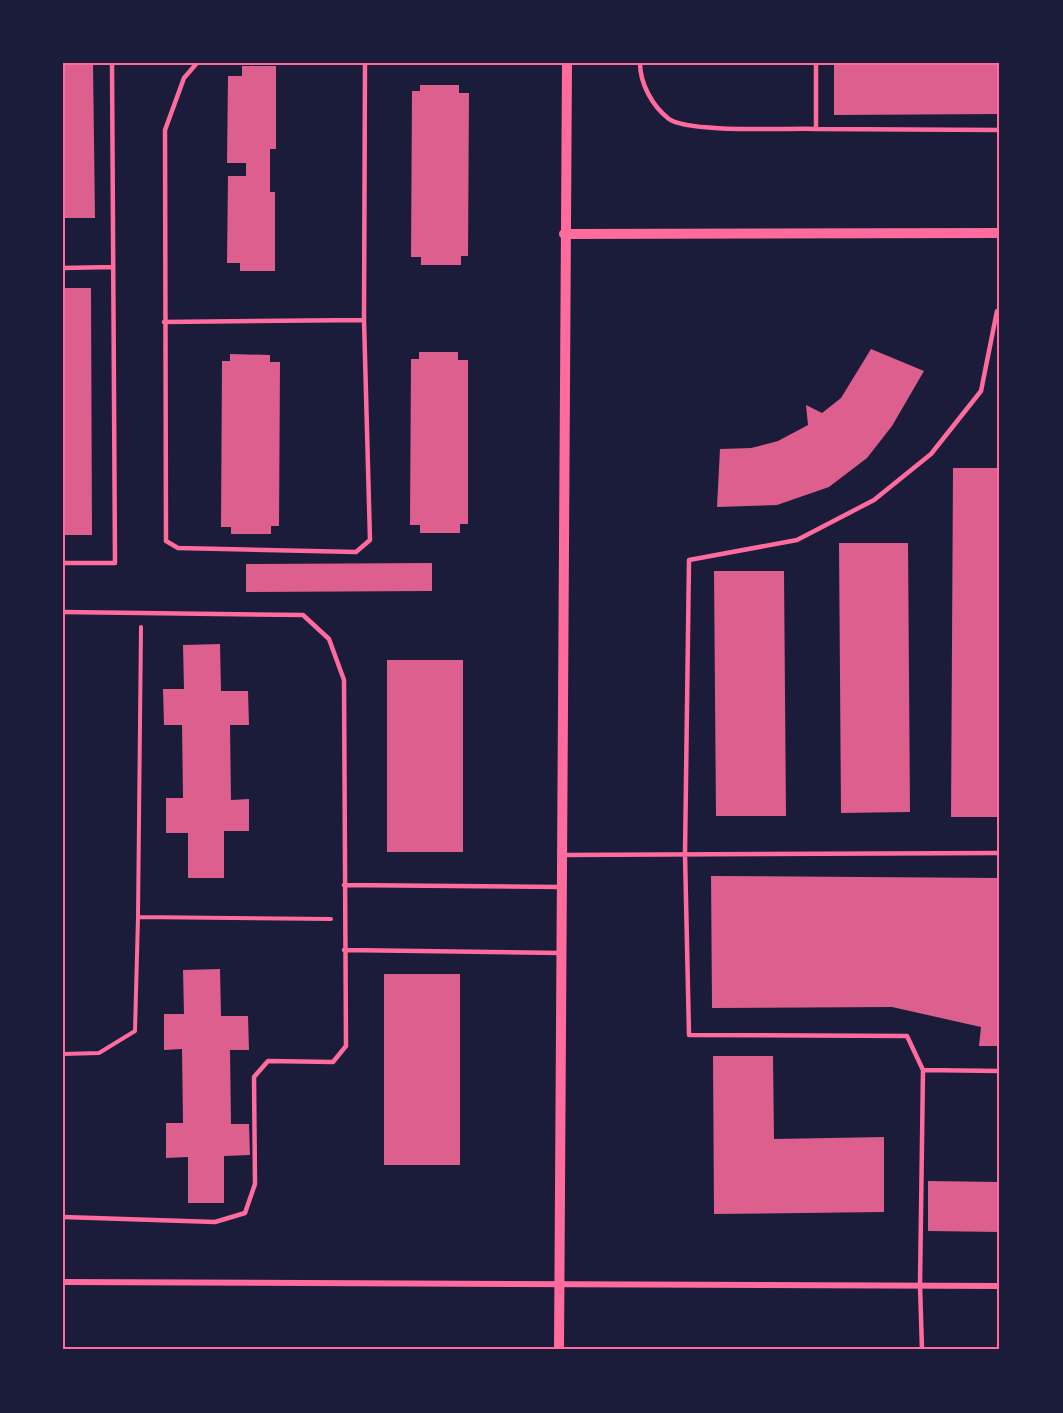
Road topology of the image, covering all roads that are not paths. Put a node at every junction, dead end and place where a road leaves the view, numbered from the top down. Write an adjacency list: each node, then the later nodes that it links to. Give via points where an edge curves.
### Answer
1 (112, 63): 11 (lane)
2 (196, 63): 15 (lane, via 184,78 165,130)
3 (365, 63): 14 (lane)
4 (567, 63): 10 (street)
5 (640, 63): 7 (lane, via 640,75 652,101 670,120 705,127)
6 (816, 63): 7 (lane)
7 (816, 129): 8 (lane)
8 (1000, 130)
9 (1000, 233): 10 (street)
10 (564, 234): 20 (street)
11 (113, 267): 12 (lane); 16 (lane, via 115,563)
12 (63, 268)
13 (1000, 311): 19 (lane, via 996,312 981,391 931,454 874,500 797,540 689,560)
14 (364, 320): 15 (lane); 15 (lane, via 370,540 356,552 178,548 166,541)
15 (164, 322)
16 (63, 563)
17 (63, 612): 21 (lane, via 303,615 329,639 344,680)
18 (1000, 852): 19 (lane)
19 (685, 854): 20 (lane); 25 (lane, via 688,1035 907,1036)
20 (561, 855): 22 (street)
21 (344, 885): 22 (lane); 23 (lane)
22 (561, 887): 24 (street)
23 (344, 950): 24 (lane); 27 (lane, via 346,1046 333,1062 268,1061 254,1077 255,1184 245,1213 215,1222)
24 (561, 953): 29 (street)
25 (923, 1070): 26 (lane); 30 (lane)
26 (1000, 1071)
27 (63, 1217)
28 (63, 1282): 29 (street)
29 (559, 1282): 30 (street); 32 (street)
30 (920, 1285): 31 (street); 33 (lane)
31 (1000, 1286)
32 (559, 1350)
33 (922, 1350)

